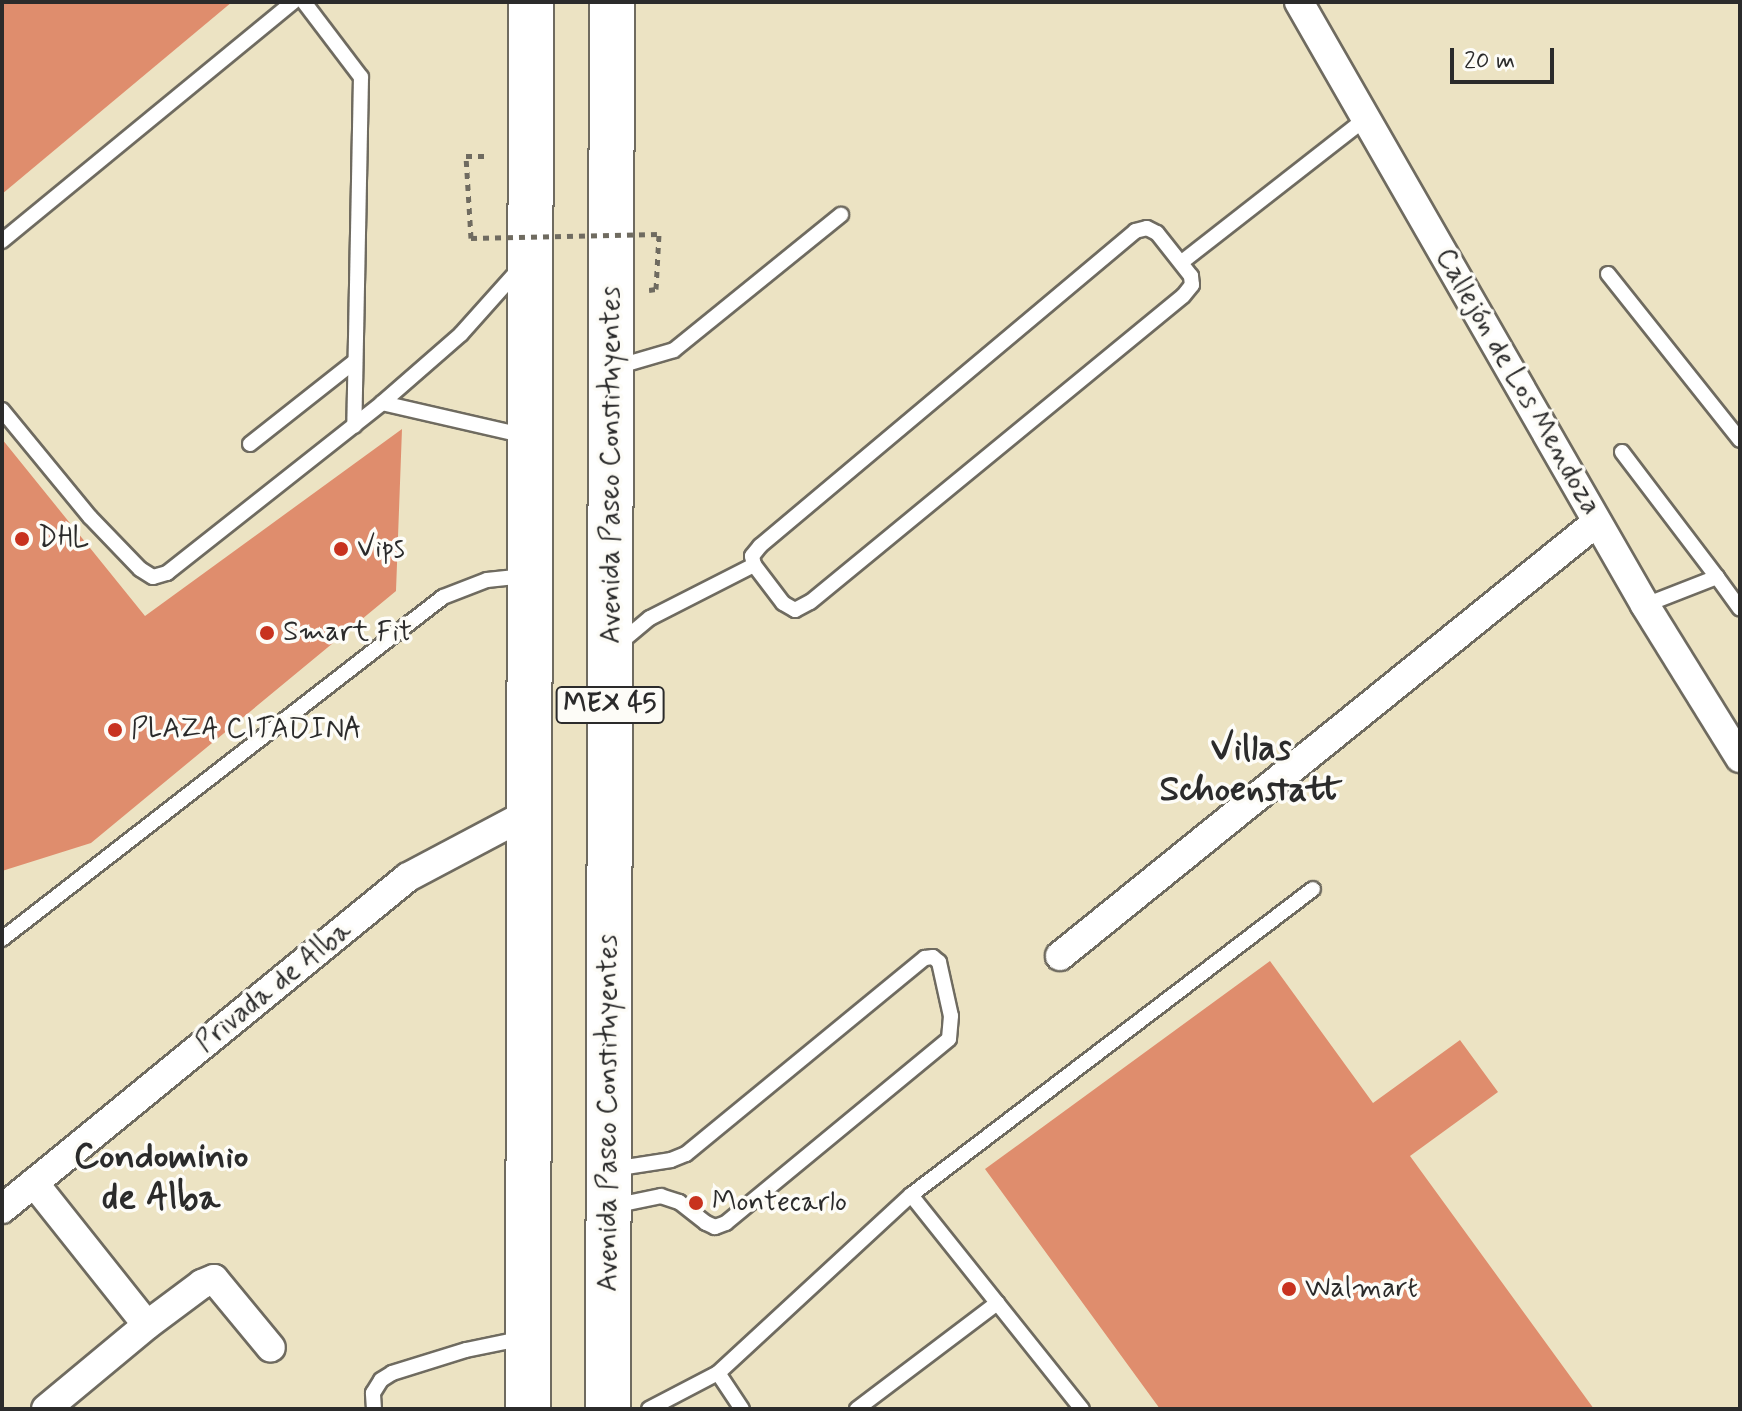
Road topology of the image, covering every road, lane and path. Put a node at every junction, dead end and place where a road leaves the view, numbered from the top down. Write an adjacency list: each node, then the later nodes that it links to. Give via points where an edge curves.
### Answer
1 (293, 2): 10 (lane)
2 (304, 2): 14 (lane, via 361,77)
3 (612, 2): 15 (highway, Avenida Paseo Constituyentes / MEX 45)
4 (1299, 2): 6 (street, Callejón de Los Mendoza)
5 (527, 13): 11 (highway, MEX 45)
6 (1366, 118): 12 (lane); 23 (street, Callejón de Los Mendoza)
7 (484, 156): 9 (path, bridge, via 466,156 471,238)
8 (841, 215): 15 (lane, via 674,350)
9 (659, 234)
10 (2, 241)
11 (531, 257): 16 (lane, via 461,334); 19 (highway, MEX 45)
12 (1182, 262): 24 (lane, via 1157,233 1147,228 1135,231 760,546 752,556); 24 (lane, via 1192,285 1183,296 810,602 795,610 783,603)
13 (1608, 274): 20 (lane)
14 (355, 361): 18 (lane); 21 (lane)
15 (610, 369): 29 (highway, Avenida Paseo Constituyentes / MEX 45)
16 (382, 403): 18 (lane); 19 (lane)
17 (2, 410): 18 (lane, via 90,517 153,577 167,573)
18 (354, 426)
19 (530, 436): 25 (highway, MEX 45)
20 (1740, 440)
21 (250, 444)
22 (1622, 452): 26 (lane)
23 (1597, 522): 27 (street, Callejón de Los Mendoza); 34 (street)
24 (754, 565): 29 (lane, via 650,618)
25 (530, 575): 31 (highway, MEX 45); 33 (lane, via 487,580 443,597)
26 (1717, 577): 27 (lane); 28 (lane)
27 (1645, 605): 30 (street, Callejón de Los Mendoza)
28 (1740, 609)
29 (610, 650): 36 (highway, Avenida Paseo Constituyentes / MEX 45)
30 (1740, 758)
31 (529, 813): 35 (street, Privada de Alba, via 408,877); 41 (highway, MEX 45)
32 (1313, 889): 37 (lane)
33 (2, 939)
34 (1060, 956)
35 (34, 1183): 38 (street, Privada de Alba); 40 (street)
36 (609, 1189): 36 (lane, via 661,1196 715,1227 726,1223 949,1039 951,1016 939,962 925,958 686,1154); 47 (highway, Avenida Paseo Constituyentes / MEX 45)
37 (911, 1195): 39 (lane); 43 (lane)
38 (2, 1209)
39 (997, 1303): 50 (lane); 51 (lane)
40 (147, 1325): 42 (street, via 214,1279); 44 (street)
41 (528, 1337): 45 (lane, via 392,1373 373,1393); 46 (highway, MEX 45)
42 (271, 1348)
43 (718, 1373): 48 (lane); 49 (lane)
44 (46, 1409)
45 (374, 1409)
46 (528, 1409)
47 (608, 1409)
48 (649, 1409)
49 (742, 1409)
50 (857, 1409)
51 (1082, 1409)

